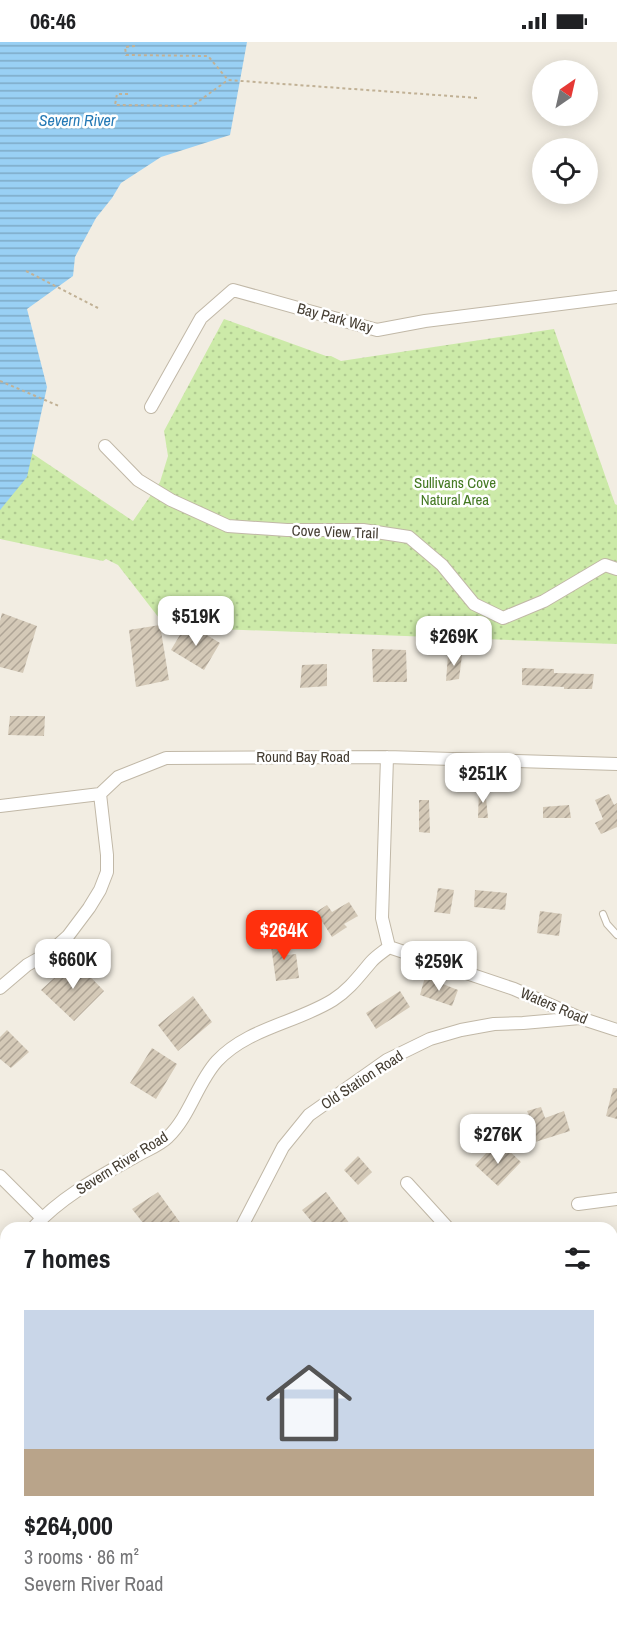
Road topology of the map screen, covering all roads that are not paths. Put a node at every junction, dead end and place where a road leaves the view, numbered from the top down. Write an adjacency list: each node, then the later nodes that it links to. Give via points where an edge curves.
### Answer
1 (617, 297): 2 (street, Bay Park Way, via 377,330 233,290 201,318)
2 (151, 407)
3 (105, 446): 4 (street, Cove View Trail, via 138,480 228,526 363,530 409,537 442,565 474,604 503,618 544,601 605,565)
4 (617, 569)
5 (387, 757): 6 (street, Round Bay Road); 7 (street, Round Bay Road, via 166,758 118,777); 11 (street, via 382,918)
6 (617, 764)
7 (100, 794): 8 (street); 12 (street, via 107,855 107,872 100,890 68,936)
8 (0, 806)
9 (603, 914): 10 (lane)
10 (617, 935)
11 (389, 947): 13 (street, Waters Road, via 514,989); 19 (street, Severn River Road, via 333,1000 245,1040 218,1060 168,1138 74,1192)
12 (0, 988)
13 (580, 1018): 14 (street, Waters Road); 21 (street, Old Station Road, via 461,1030 430,1039 387,1060 309,1115 283,1147)
14 (617, 1030)
15 (0, 1176): 19 (street)
16 (407, 1183): 22 (street)
17 (617, 1198): 18 (street)
18 (578, 1204)
19 (42, 1218): 20 (street, Severn River Road)
20 (38, 1222)
21 (245, 1222)
22 (439, 1222)

